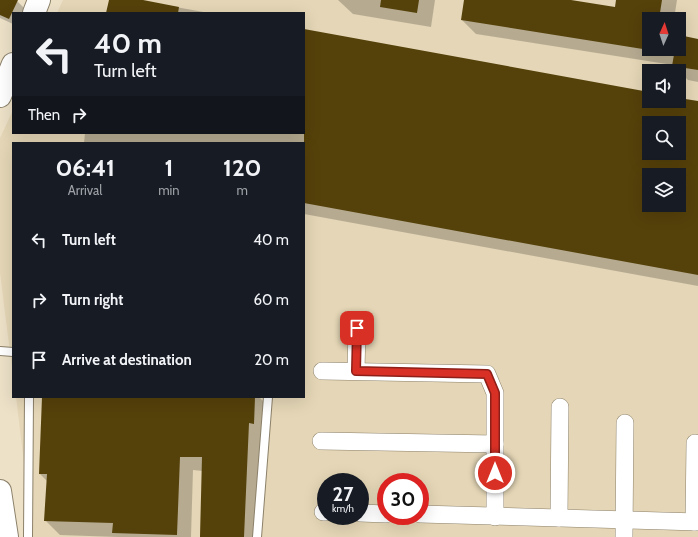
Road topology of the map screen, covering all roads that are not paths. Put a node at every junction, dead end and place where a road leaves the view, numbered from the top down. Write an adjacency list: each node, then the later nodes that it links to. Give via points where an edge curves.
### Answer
1 (39, 0): 2 (main road)
2 (34, 12)
3 (12, 66): 4 (main road)
4 (0, 96)
5 (357, 328): 9 (street)
6 (0, 351): 7 (lane)
7 (12, 352)
8 (322, 371): 9 (street)
9 (356, 371): 15 (street, via 487,374 495,393)
10 (29, 398): 24 (lane)
11 (268, 398): 25 (lane)
12 (560, 407): 20 (street)
13 (625, 424): 21 (street)
14 (321, 441): 15 (street)
15 (495, 444): 19 (street)
16 (695, 444): 22 (street)
17 (0, 491): 23 (main road)
18 (429, 514): 19 (street)
19 (495, 517): 20 (street)
20 (559, 518): 21 (street)
21 (625, 520): 22 (street); 26 (street)
22 (696, 522)
23 (7, 537)
24 (28, 537)
25 (257, 537)
26 (624, 537)

